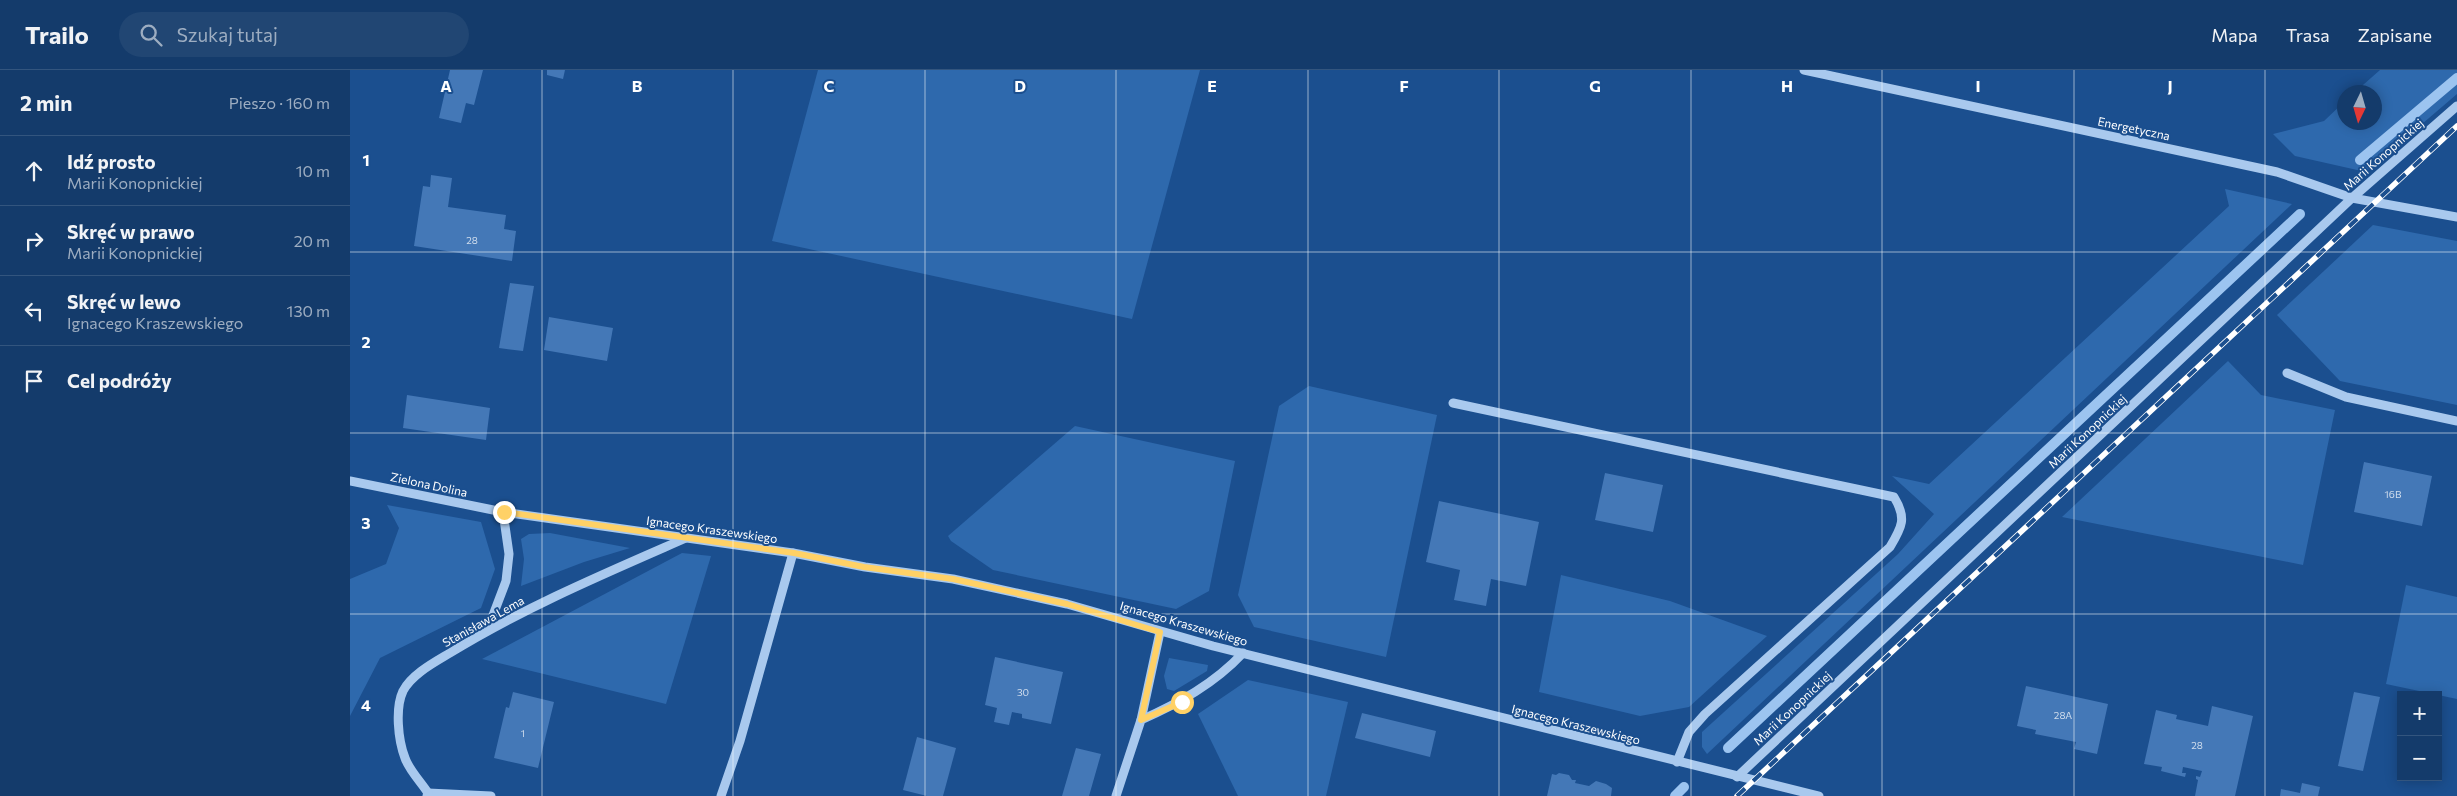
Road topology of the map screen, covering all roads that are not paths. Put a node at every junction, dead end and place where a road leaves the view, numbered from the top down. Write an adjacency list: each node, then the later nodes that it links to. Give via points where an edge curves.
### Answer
1 (1804, 70): 3 (street, Energetyczna, via 2277,172)
2 (2457, 106): 3 (street, Marii Konopnickiej)
3 (2352, 198): 4 (street, Energetyczna); 17 (street, Marii Konopnickiej)
4 (2457, 217)
5 (2287, 373): 7 (street, via 2346,397)
6 (1453, 403): 16 (street, via 1894,497 1902,511 1901,530 1890,547 1705,714 1689,732)
7 (2457, 421)
8 (350, 481): 9 (street, Zielona Dolina)
9 (504, 512): 10 (street, Ignacego Kraszewskiego); 12 (street, via 509,554 506,581)
10 (686, 538): 11 (street, Ignacego Kraszewskiego); 12 (street, Stanisława Lema)
11 (794, 553): 13 (street, Ignacego Kraszewskiego, via 981,585 1067,604); 21 (street, via 740,741)
12 (487, 630): 19 (street, Stanisława Lema, via 410,681 403,691 397,712 405,758)
13 (1160, 632): 14 (street, Ignacego Kraszewskiego); 15 (street)
14 (1243, 653): 15 (street, via 1225,672 1182,702); 16 (street, Ignacego Kraszewskiego)
15 (1141, 720): 22 (street)
16 (1677, 762): 17 (street, Ignacego Kraszewskiego)
17 (1737, 777): 18 (street, Ignacego Kraszewskiego)
18 (1787, 793): 23 (street, Ignacego Kraszewskiego)
19 (428, 794): 20 (street)
20 (491, 796)
21 (720, 796)
22 (1116, 796)
23 (1819, 796)

